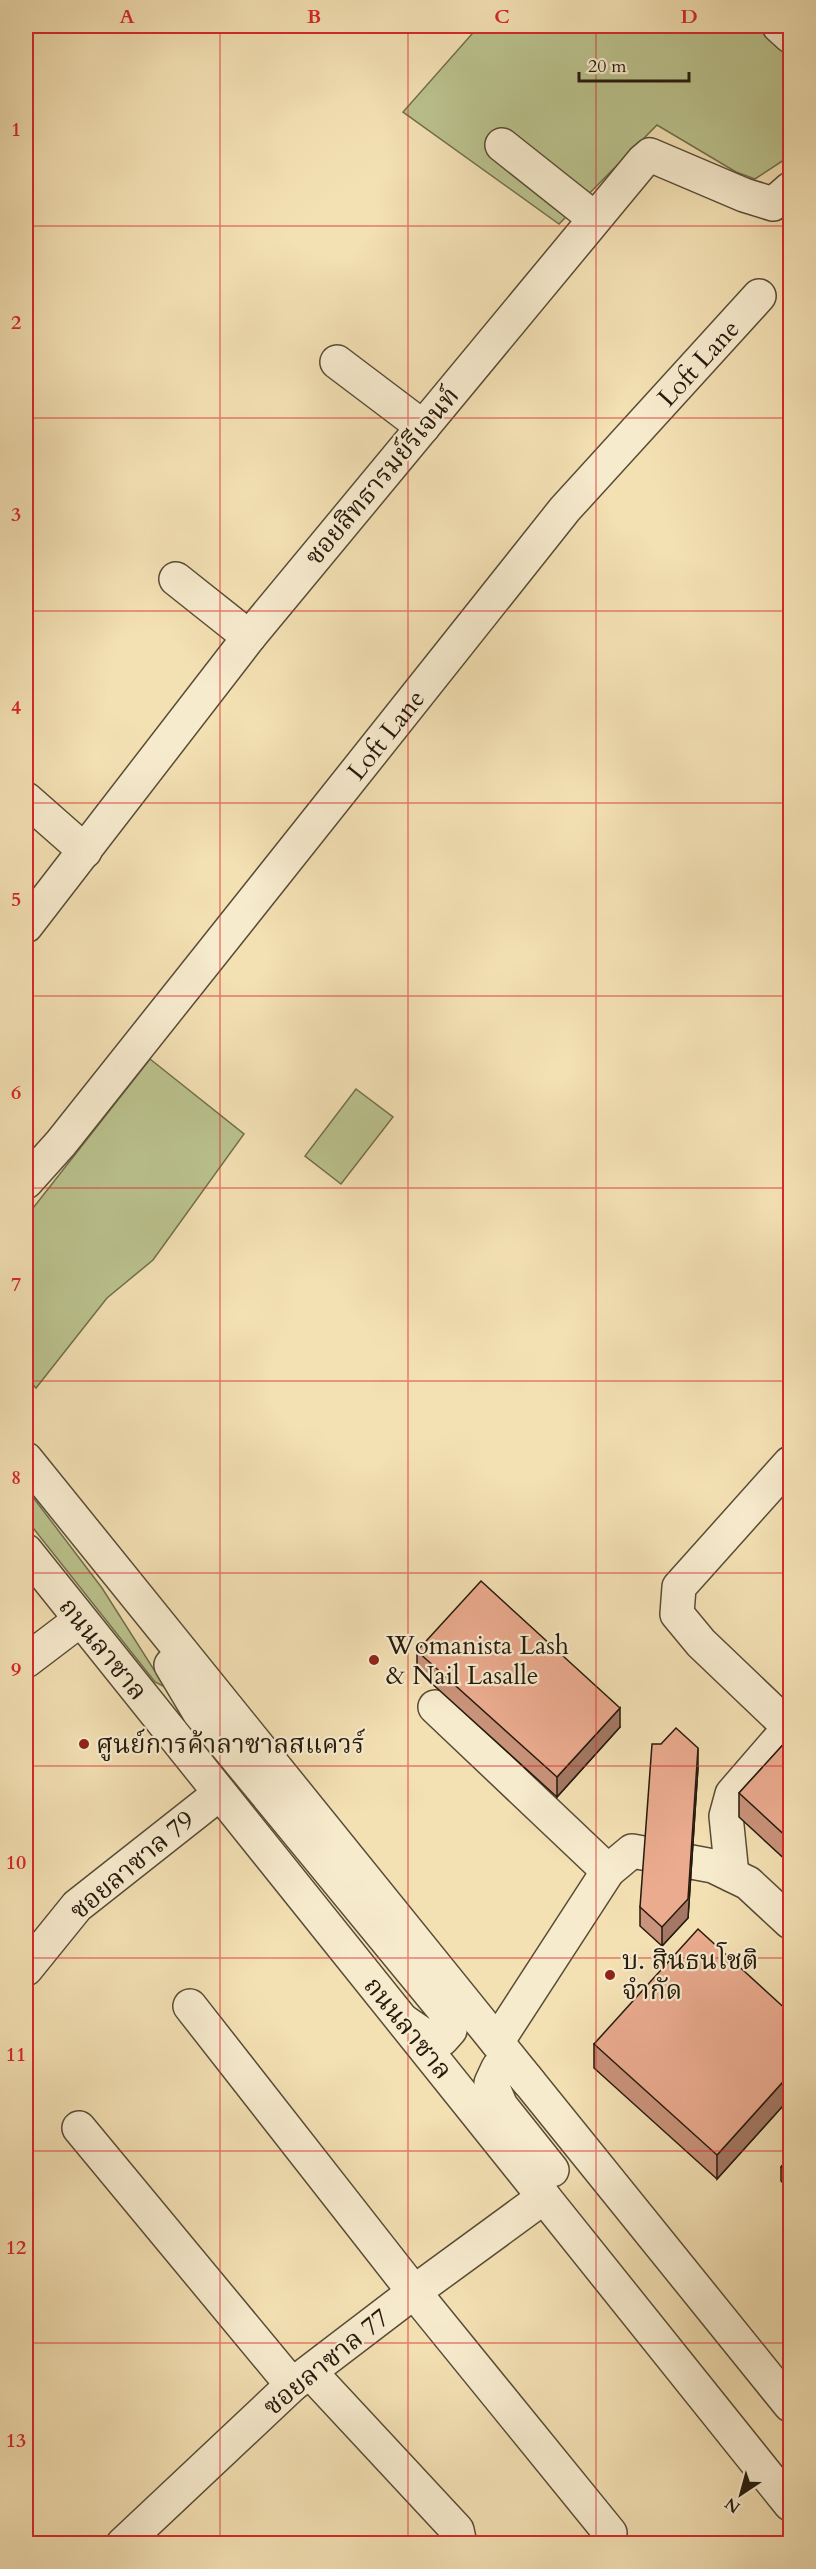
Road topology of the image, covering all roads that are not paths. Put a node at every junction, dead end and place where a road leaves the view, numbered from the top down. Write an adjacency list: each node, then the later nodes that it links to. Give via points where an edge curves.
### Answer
1 (779, 26): 2 (street)
2 (790, 36)
3 (502, 145): 5 (street)
4 (790, 189): 5 (street, ซอยสิทธารมย์รีเจนท์, via 772,204 650,155)
5 (594, 218): 8 (street, ซอยสิทธารมย์รีเจนท์)
6 (759, 296): 14 (street, Loft Lane, via 565,509)
7 (337, 362): 8 (street)
8 (423, 427): 10 (street, ซอยสิทธารมย์รีเจนท์)
9 (176, 579): 10 (street)
10 (249, 637): 12 (street, ซอยสิทธารมย์รีเจนท์)
11 (26, 799): 12 (street)
12 (85, 851): 13 (street, ซอยสิทธารมย์รีเจนท์)
13 (26, 926)
14 (26, 1182)
15 (26, 1459): 18 (street)
16 (790, 1463): 22 (street, via 679,1587 677,1614 700,1642)
17 (26, 1551): 19 (street, ถนนลาซาล)
18 (129, 1587): 29 (street, via 199,1712 444,2010 450,2030 442,2039 424,2035); 30 (street)
19 (80, 1620): 20 (street); 23 (street, ถนนลาซาล)
20 (26, 1661)
21 (435, 1707): 24 (street)
22 (790, 1728): 25 (street, via 732,1794 726,1815)
23 (219, 1794): 27 (street, ซอยลาซาล 79, via 77,1906); 29 (street, ถนนลาซาล)
24 (608, 1871): 25 (street, via 632,1851 713,1866); 30 (street)
25 (732, 1875): 26 (street, via 748,1883)
26 (790, 1922)
27 (26, 1969)
28 (190, 2006): 34 (street)
29 (400, 2019): 33 (street, ถนนลาซาล)
30 (497, 2042): 31 (street)
31 (536, 2090): 36 (street); 37 (street, via 517,2068 498,2068 490,2084 501,2106 775,2452)
32 (79, 2128): 35 (street)
33 (544, 2197): 34 (street, ซอยลาซาล 77); 37 (street, ถนนลาซาล)
34 (414, 2292): 35 (street, ซอยลาซาล 77); 38 (street)
35 (301, 2379): 39 (street, ซอยลาซาล 77); 40 (street, via 457,2530)
36 (790, 2404)
37 (788, 2501)
38 (610, 2533)
39 (123, 2544)
40 (460, 2544)

